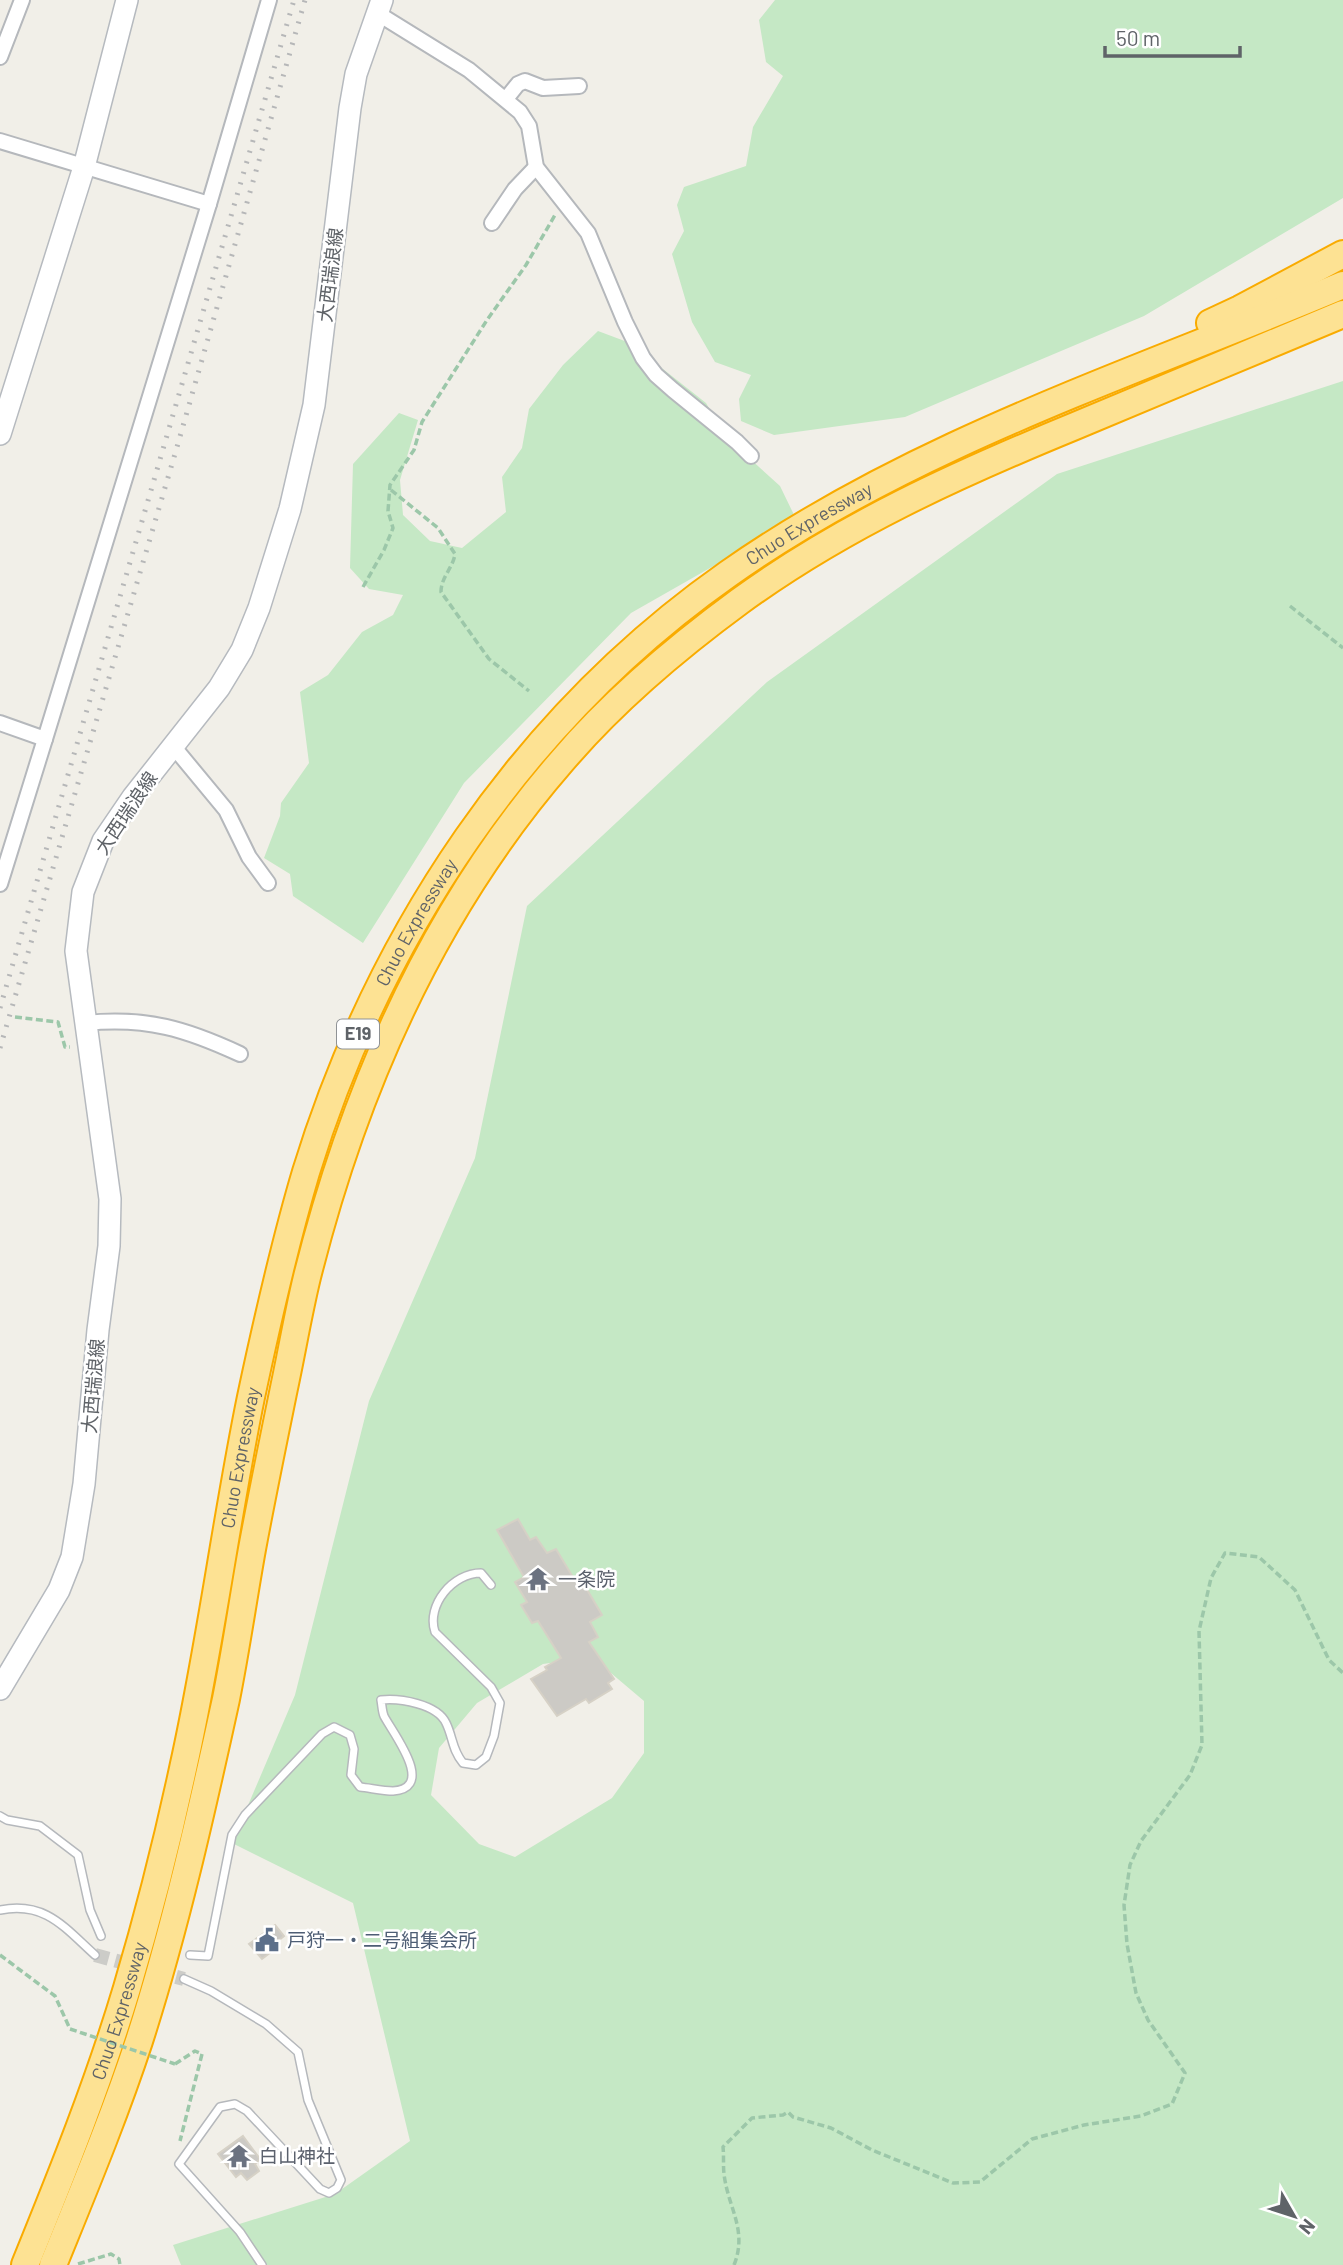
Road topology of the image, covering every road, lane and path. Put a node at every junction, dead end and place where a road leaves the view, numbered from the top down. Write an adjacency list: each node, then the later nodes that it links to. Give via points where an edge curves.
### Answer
1 (22, 0): 5 (street)
2 (127, 0): 9 (main road)
3 (269, 0): 12 (street)
4 (379, 6): 7 (street); 29 (main road, 大西瑞浪線, via 354,85 314,405 290,509 242,650 219,688)
5 (0, 57)
6 (579, 86): 7 (street, via 543,88 525,81)
7 (506, 99): 10 (street, via 529,126)
8 (0, 141): 9 (street)
9 (84, 167): 12 (street); 20 (main road)
10 (536, 167): 11 (street); 13 (street)
11 (563, 202): 21 (street, via 588,233 643,358 665,383); 22 (path, via 422,422 414,450)
12 (209, 204): 28 (street)
13 (492, 223)
14 (1343, 254): 19 (highway, via 1240,309 1098,373)
15 (1343, 285): 19 (highway, Chuo Expressway / E19)
16 (1343, 314): 18 (highway, Chuo Expressway / E19)
17 (1343, 331): 18 (highway, via 1205,383)
18 (1145, 396): 48 (highway, Chuo Expressway / E19, via 933,487 870,519 743,600 628,693 565,758 508,828 452,912 376,1065 327,1203 306,1280 227,1691 170,1934 108,2128)
19 (985, 431): 47 (highway, Chuo Expressway / E19, via 780,539 669,618 542,741 454,854 418,914 359,1032 306,1171 251,1400 186,1756 161,1863 126,1992)
20 (0, 434)
21 (751, 456)
22 (390, 489): 23 (path, via 393,528); 26 (path, via 438,528 455,554 441,592 489,659)
23 (363, 587)
24 (1290, 606): 25 (path)
25 (1343, 648)
26 (529, 691)
27 (0, 723): 28 (street)
28 (45, 739): 31 (street)
29 (173, 746): 30 (street, via 226,810 249,857); 33 (main road, 大西瑞浪線, via 103,841 83,892 76,951)
30 (268, 883)
31 (0, 884)
32 (15, 1017): 34 (path, via 58,1022 65,1047)
33 (86, 1023): 34 (main road, 大西瑞浪線); 35 (street, via 159,1024)
34 (90, 1046): 38 (main road, 大西瑞浪線, via 110,1199 109,1246 79,1520 59,1590)
35 (240, 1054)
36 (491, 1585): 44 (lane, via 481,1573 464,1576 436,1603 432,1623 435,1632 491,1687 500,1703 486,1757 476,1765 463,1763 455,1754 445,1721 436,1712 381,1700 383,1714 411,1762 412,1776 406,1786 394,1791 360,1787 351,1775 354,1749 350,1735 334,1727 322,1734 245,1815 232,1835 208,1956)
37 (1343, 1673): 52 (path, via 1329,1660 1295,1590 1259,1557 1225,1553 1211,1578 1199,1631 1202,1745 1190,1775 1141,1841 1130,1865 1124,1905 1136,1993 1148,2020 1185,2073 1172,2104 1141,2116 1032,2139 980,2182 953,2183 788,2112 752,2118 723,2147 724,2175 738,2224 740,2250)
38 (0, 1689)
39 (0, 1816): 41 (lane, via 40,1826 78,1856)
40 (0, 1910): 43 (lane, via 41,1912)
41 (101, 1936)
42 (0, 1955): 46 (path, bridge, via 55,1996 70,2029 175,2064 195,2050 202,2054 178,2147)
43 (94, 1955)
44 (190, 1955)
45 (184, 1979): 46 (lane, via 227,1999 298,2052 308,2100 341,2180 329,2193 320,2189 247,2111 235,2104 220,2107)
46 (179, 2164): 51 (lane, via 240,2232)
47 (24, 2265)
48 (53, 2265)
49 (74, 2265): 50 (path, via 111,2254)
50 (120, 2265)
51 (262, 2265)
52 (734, 2265)

